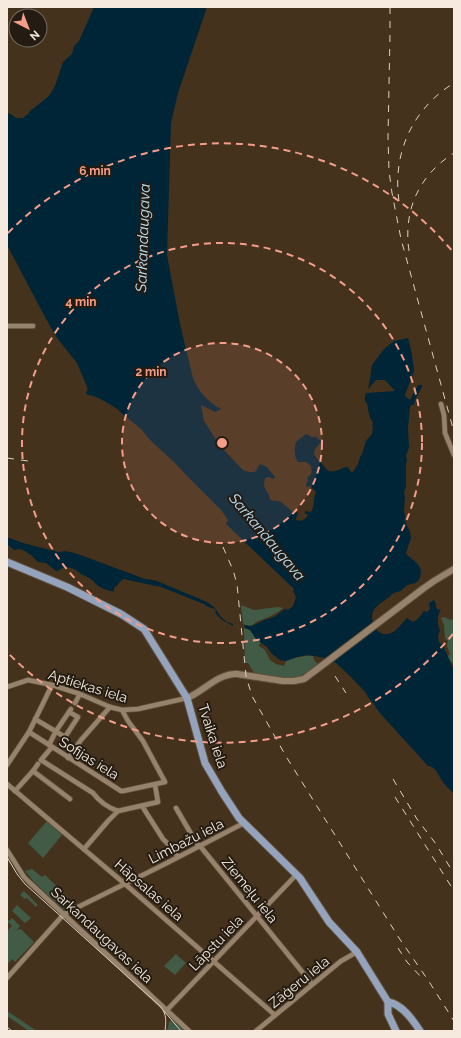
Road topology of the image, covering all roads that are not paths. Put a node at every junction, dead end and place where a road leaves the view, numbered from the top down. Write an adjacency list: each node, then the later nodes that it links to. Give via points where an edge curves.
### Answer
1 (7, 326): 2 (street)
2 (33, 326)
3 (441, 404): 4 (street, via 445,433)
4 (454, 455)
5 (7, 562): 10 (main road, Tvaika iela, via 67,587 141,626)
6 (454, 569): 10 (street, via 434,581 304,679 288,681 228,674)
7 (52, 685): 8 (street, Aptiekas iela, via 28,680); 9 (street, Aptiekas iela); 14 (street)
8 (7, 687)
9 (80, 694): 11 (street); 12 (street, Aptiekas iela)
10 (187, 698): 13 (street, Aptiekas iela, via 138,710); 29 (main road, Tvaika iela, via 205,763 232,809)
11 (75, 703)
12 (110, 707): 13 (street, Aptiekas iela); 18 (street)
13 (122, 710): 23 (street, Sofijas iela, via 143,741 165,782)
14 (35, 719): 15 (street); 16 (street)
15 (56, 731): 15 (street, via 70,710 78,717 65,737); 17 (street)
16 (29, 732): 17 (street, Sofijas iela); 20 (street)
17 (50, 746): 18 (street, Sofijas iela); 28 (street, via 41,760)
18 (68, 758): 23 (street, Sofijas iela, via 120,791)
19 (38, 764): 21 (street)
20 (7, 765)
21 (33, 771): 24 (street); 25 (street)
22 (7, 784): 24 (street, Hāpsalas iela)
23 (155, 785): 26 (street, via 158,802)
24 (15, 791): 31 (street, Hāpsalas iela)
25 (70, 800)
26 (142, 806): 28 (street); 33 (street, via 163,840)
27 (176, 808): 30 (street, Ziemeļu iela)
28 (118, 810): 31 (street)
29 (244, 823): 30 (street, Limbažu iela); 34 (main road, Tvaika iela)
30 (200, 846): 33 (street, Limbažu iela); 37 (street, Ziemeļu iela)
31 (84, 849): 35 (street, Hāpsalas iela)
32 (7, 850): 36 (street, Sarkandaugavas iela, via 28,881)
33 (178, 857): 35 (street, Limbažu iela)
34 (297, 874): 37 (street, Lāpstu iela); 38 (main road, Tvaika iela, via 329,922)
35 (125, 884): 36 (street, Limbažu iela); 39 (street, Hāpsalas iela)
36 (64, 914): 40 (street, Limbažu iela); 43 (street, Sarkandaugavas iela)
37 (257, 916): 39 (street, Lāpstu iela); 41 (street, Ziemeļu iela)
38 (357, 952): 41 (street, Zāģeru iela); 42 (main road, Tvaika iela)
39 (214, 961): 43 (street, Lāpstu iela); 44 (street, Hāpsalas iela)
40 (7, 978)
41 (312, 984): 44 (street, Zāģeru iela)
42 (388, 1002): 47 (main road, Tvaika iela, via 388,1014); 48 (main road, Tvaika iela, via 399,1007)
43 (167, 1010): 45 (street, Sarkandaugavas iela)
44 (275, 1015): 46 (street, Zāģeru iela)
45 (189, 1031)
46 (256, 1031)
47 (396, 1031)
48 (420, 1031)

